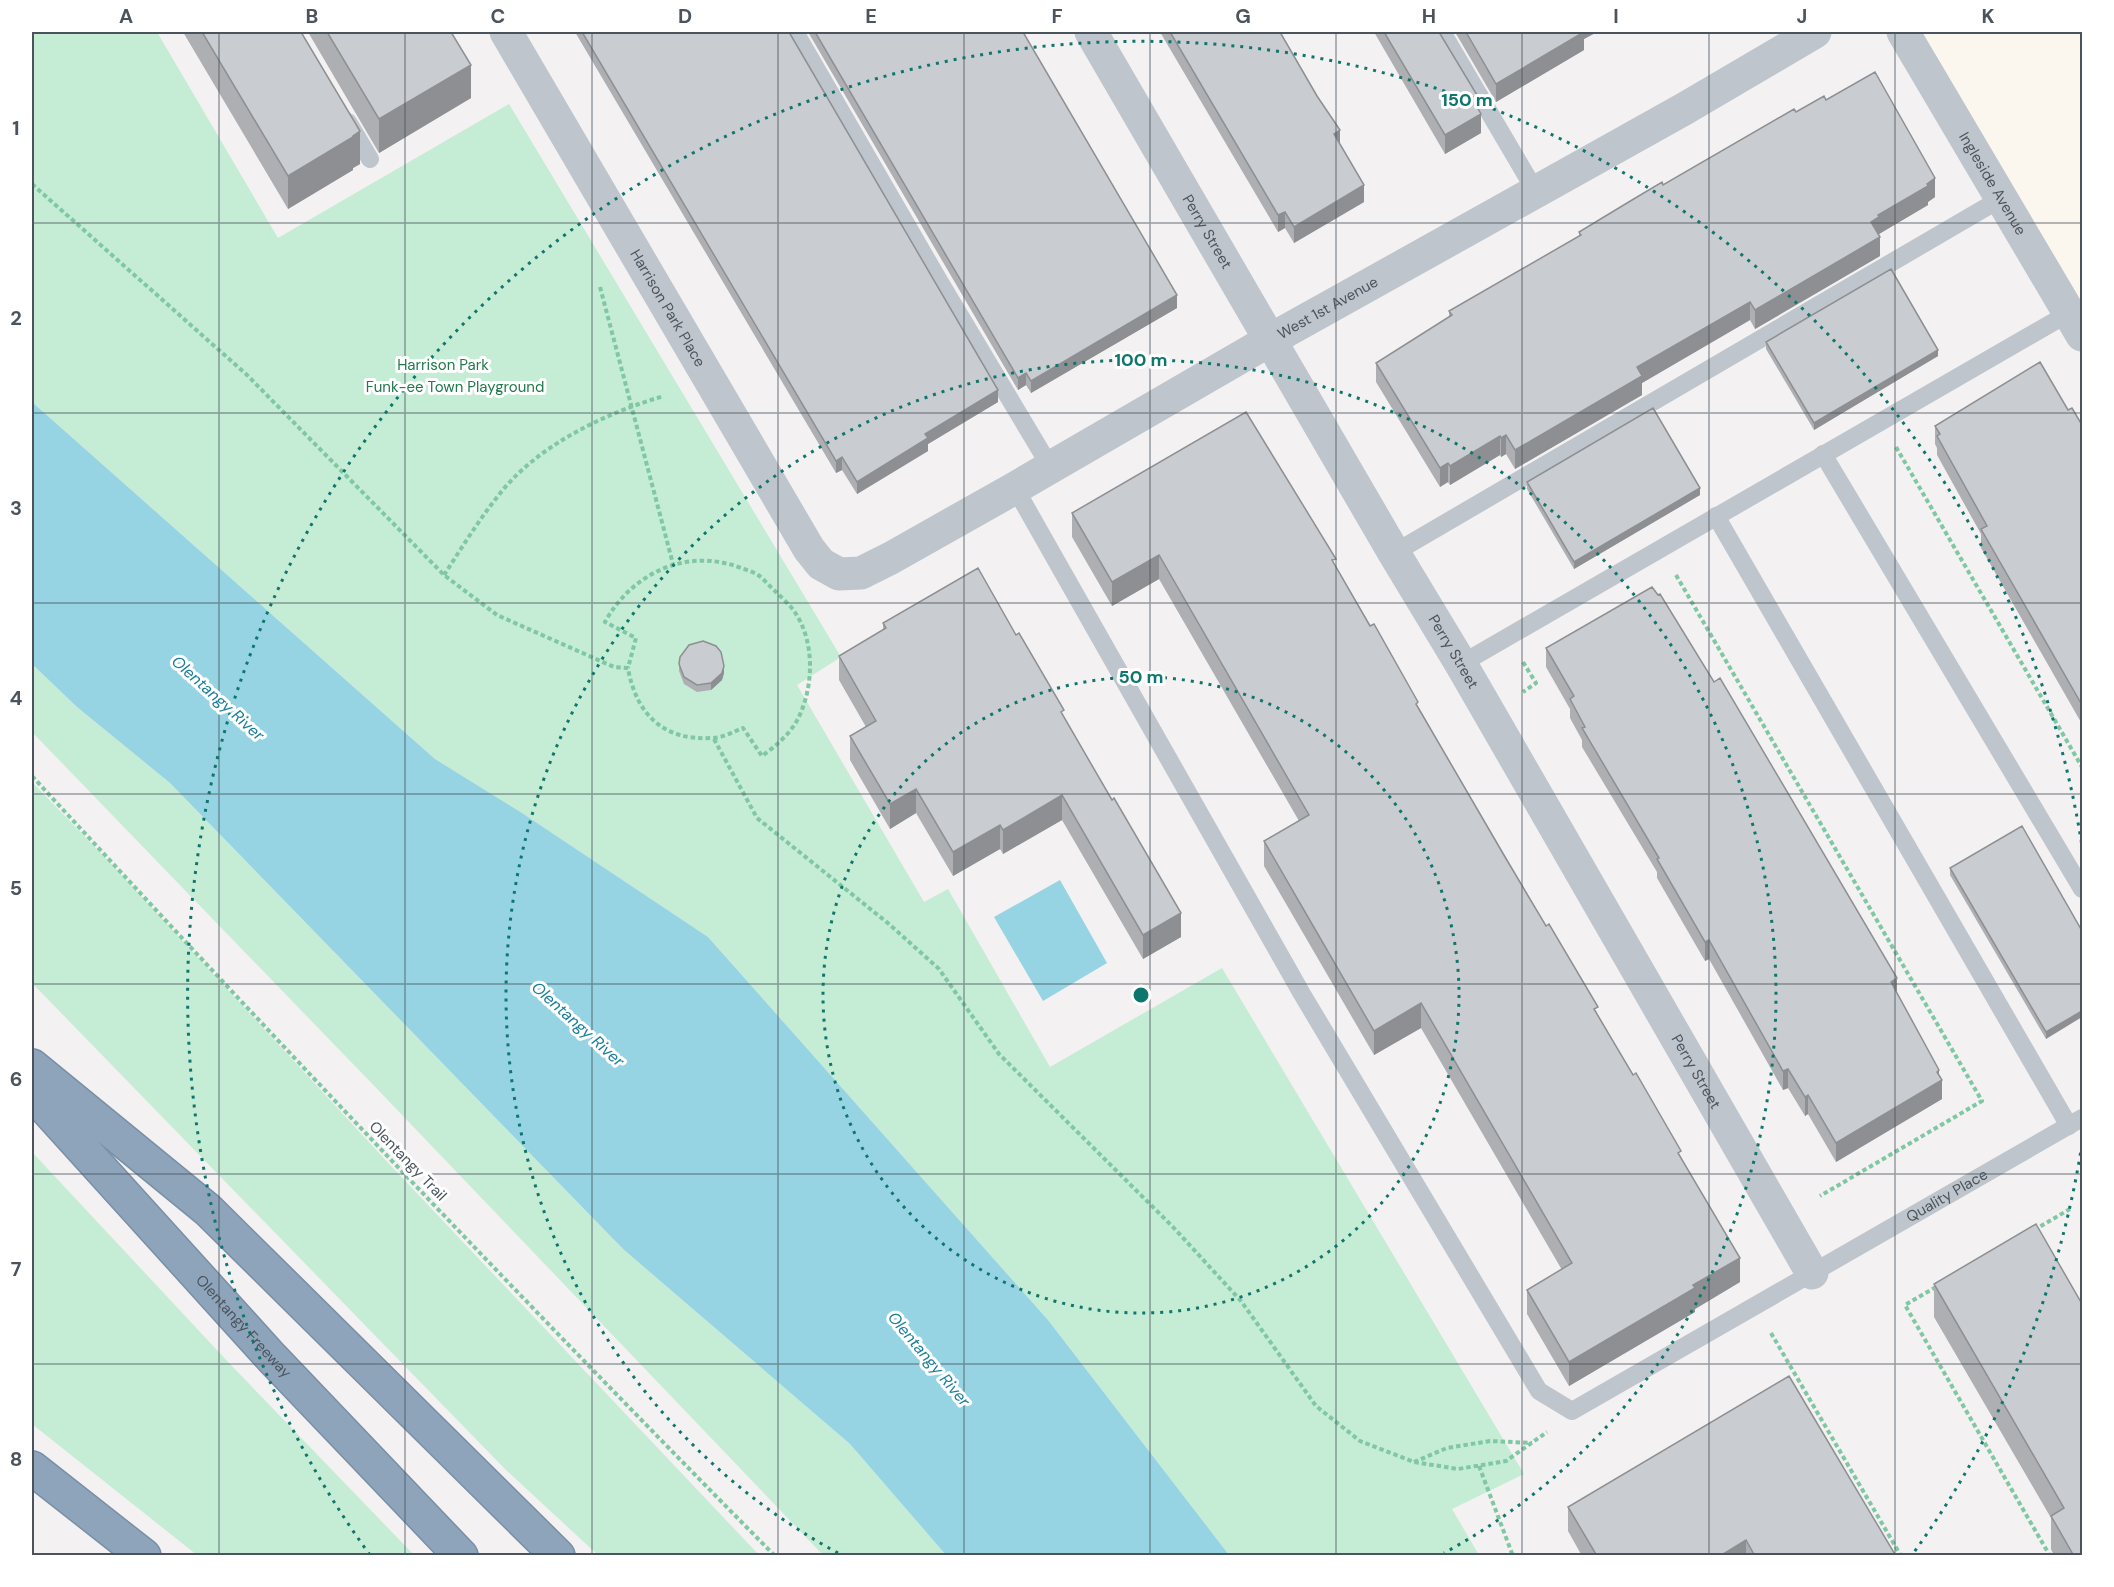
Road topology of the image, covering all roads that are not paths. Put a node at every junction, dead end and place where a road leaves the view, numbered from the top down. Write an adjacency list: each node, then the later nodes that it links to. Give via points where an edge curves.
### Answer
1 (506, 32): 18 (street, Harrison Park Place, via 808,549 821,564)
2 (795, 32): 14 (lane)
3 (1091, 32): 12 (street, Perry Street)
4 (1442, 32): 9 (lane)
5 (1903, 32): 10 (street, Ingleside Avenue)
6 (1809, 33): 9 (street, West 1st Avenue)
7 (341, 110): 8 (lane)
8 (370, 159)
9 (1536, 192): 12 (street, West 1st Avenue)
10 (2002, 198): 11 (street, Ingleside Avenue); 17 (lane)
11 (2076, 324): 13 (lane)
12 (1270, 340): 14 (street, West 1st Avenue); 17 (street, Perry Street)
13 (1823, 454): 16 (lane); 20 (lane)
14 (1051, 468): 15 (street, West 1st Avenue)
15 (1015, 489): 18 (street, West 1st Avenue, via 861,573); 24 (lane, Quality Place, via 1297,985 1539,1391 1572,1411)
16 (1716, 516): 19 (lane); 23 (lane)
17 (1394, 552): 19 (street, Perry Street)
18 (839, 574)
19 (1461, 664): 24 (street, Perry Street)
20 (2082, 889)
21 (32, 1066): 28 (highway, via 208,1210)
22 (32, 1093): 27 (highway, Olentangy Freeway, via 264,1349)
23 (2076, 1122): 24 (lane, Quality Place)
24 (1812, 1273)
25 (32, 1468): 26 (highway)
26 (144, 1556)
27 (461, 1556)
28 (558, 1556)

